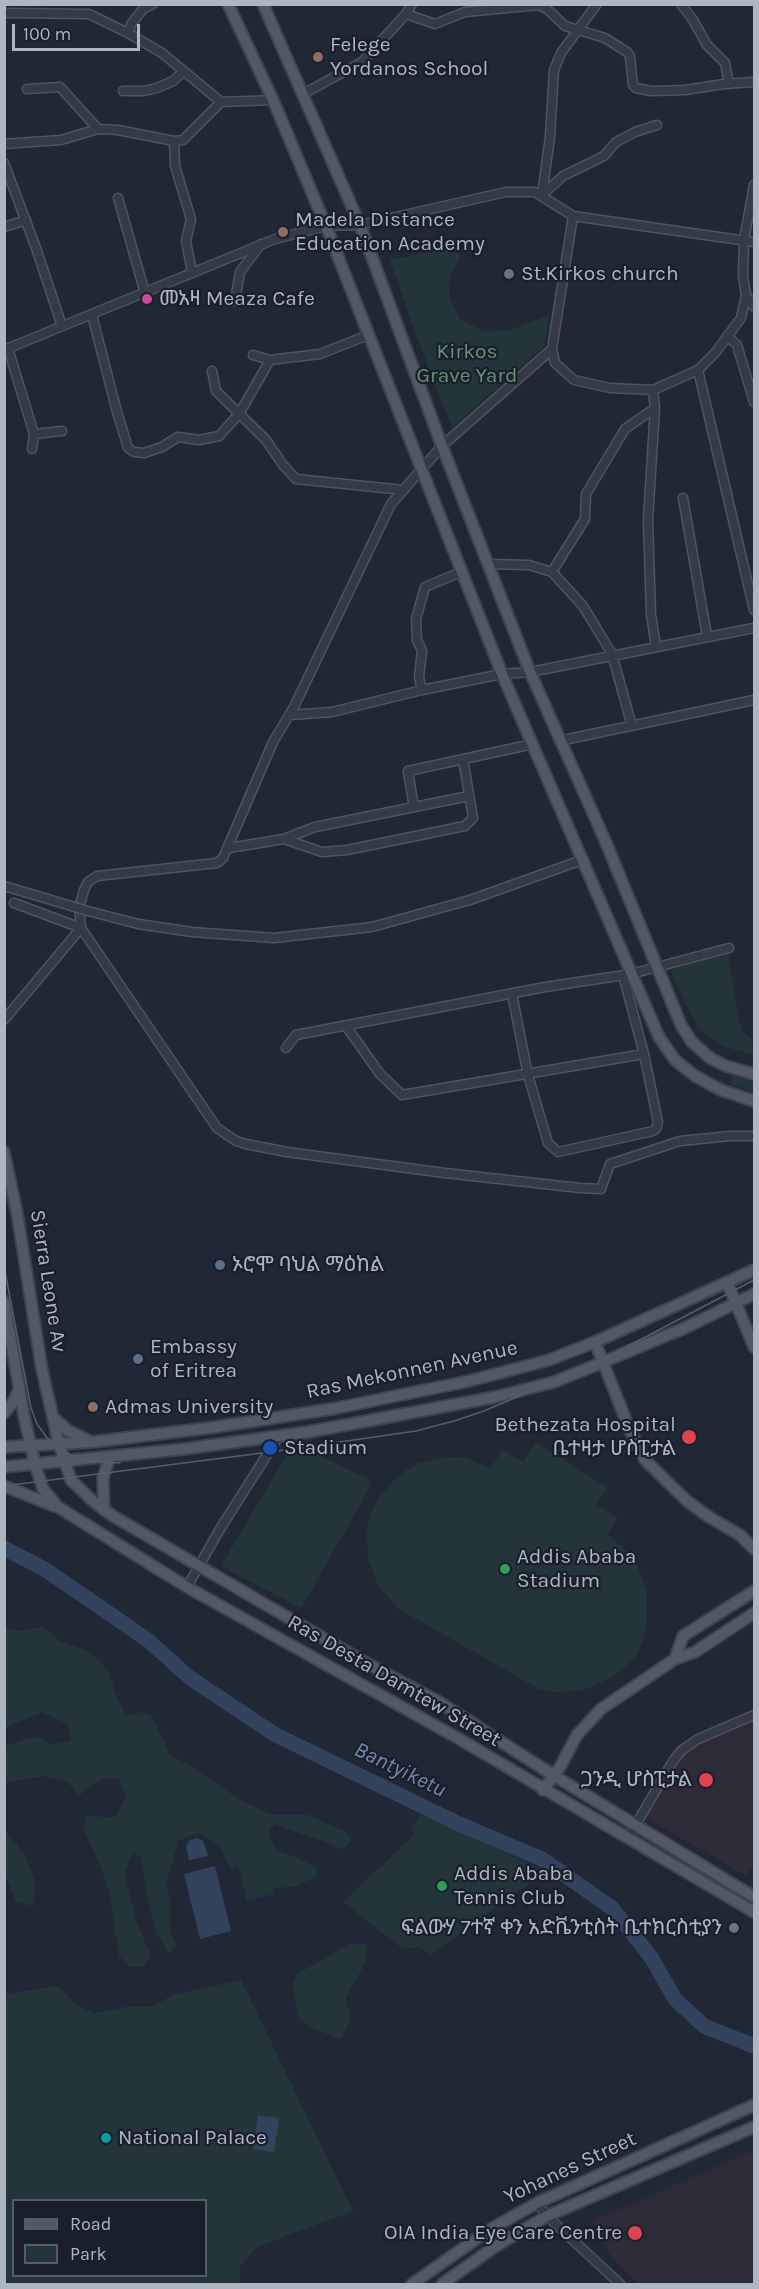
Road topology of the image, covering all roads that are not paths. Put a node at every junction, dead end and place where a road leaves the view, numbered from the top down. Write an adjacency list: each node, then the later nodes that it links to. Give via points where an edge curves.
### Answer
1 (153, 4): 11 (street, via 143,9)
2 (228, 4): 18 (main road)
3 (263, 4): 17 (main road)
4 (412, 4): 9 (street)
5 (597, 4): 10 (street)
6 (681, 4): 14 (street, via 707,45 725,63)
7 (547, 7): 9 (street, via 465,12 435,24); 10 (street, via 565,26)
8 (4, 13): 11 (street, via 88,14)
9 (406, 14): 17 (street, via 362,62)
10 (579, 30): 14 (street, via 605,38 627,52 636,88 651,92); 26 (street, via 561,53 554,70)
11 (128, 33): 12 (street)
12 (183, 72): 16 (street, via 157,88); 19 (street)
13 (754, 82): 14 (street)
14 (729, 84)
15 (27, 89): 21 (street, via 60,87)
16 (123, 91)
17 (303, 94): 30 (main road)
18 (273, 100): 19 (street); 31 (main road)
19 (221, 102): 22 (street, via 183,140)
20 (657, 125): 26 (street, via 616,142 604,156 563,177)
21 (98, 129): 22 (street); 23 (street, via 61,140)
22 (174, 141): 36 (street, via 176,166 191,219 186,241)
23 (4, 144)
24 (4, 163): 29 (street)
25 (754, 185): 33 (street)
26 (542, 195): 28 (street); 30 (street, via 506,192)
27 (118, 198): 37 (street)
28 (573, 216): 33 (street); 46 (street)
29 (26, 220): 32 (street); 42 (street)
30 (360, 225): 31 (street); 57 (main road)
31 (326, 226): 35 (street); 43 (main road)
32 (4, 227)
33 (744, 240): 34 (street); 38 (street)
34 (754, 242)
35 (261, 244): 36 (street); 39 (street, via 240,272)
36 (192, 272): 37 (street)
37 (145, 293): 41 (street)
38 (746, 295): 40 (street); 44 (street, via 741,318)
39 (235, 301)
40 (754, 307)
41 (92, 315): 42 (street); 54 (street, via 128,448 144,453 178,437 212,439)
42 (62, 326): 45 (street)
43 (368, 335): 48 (street, via 320,354); 59 (main road)
44 (727, 336): 49 (street); 52 (street, via 737,345)
45 (6, 349): 56 (street)
46 (552, 349): 51 (street, via 555,363 573,380 610,388); 57 (street)
47 (252, 356): 48 (street)
48 (270, 360): 54 (street)
49 (698, 369): 51 (street); 65 (street)
50 (212, 371): 54 (street, via 216,391)
51 (653, 390): 53 (street)
52 (754, 402)
53 (655, 408): 64 (street, via 625,429 586,494 585,519); 68 (street, via 648,519 651,615)
54 (239, 414): 60 (street, via 296,478)
55 (62, 431): 56 (street)
56 (34, 434): 58 (street)
57 (442, 446): 59 (street); 62 (main road)
58 (32, 449)
59 (422, 470): 60 (street); 63 (main road)
60 (404, 490): 74 (street, via 391,504)
61 (683, 498): 67 (street)
62 (489, 564): 64 (street, via 529,565); 70 (main road)
63 (461, 572): 71 (main road); 72 (street, via 425,587 416,619 422,651)
64 (552, 572): 69 (street, via 583,606)
65 (754, 610)
66 (754, 628): 67 (street)
67 (707, 636): 68 (street)
68 (656, 646): 69 (street)
69 (612, 654): 70 (street); 75 (street)
70 (530, 672): 71 (street); 76 (main road)
71 (502, 674): 72 (street); 77 (main road)
72 (422, 690): 74 (street, via 332,712)
73 (754, 700): 75 (street)
74 (289, 715): 82 (street, via 273,742)
75 (632, 726): 76 (street)
76 (559, 741): 88 (main road, via 604,838)
77 (533, 744): 78 (street); 83 (main road)
78 (463, 759): 79 (street); 80 (street, via 408,771)
79 (469, 796): 80 (street); 81 (street, via 473,818 465,826 322,852)
80 (414, 807): 81 (street, via 315,826)
81 (284, 839): 82 (street)
82 (229, 848): 86 (street, via 217,863 96,876 84,890 79,908)
83 (582, 860): 84 (street, bridge, via 470,900 372,927 274,938 138,924); 89 (main road)
84 (4, 886)
85 (14, 903): 86 (street)
86 (81, 928): 91 (street); 98 (street, via 217,1128 236,1141 287,1152 445,1173 601,1189 610,1164 680,1141)
87 (729, 948): 88 (street)
88 (657, 969): 89 (street); 95 (main road, via 692,1042 710,1058)
89 (627, 975): 90 (street); 94 (street); 97 (main road, via 675,1060 721,1090)
90 (512, 994): 92 (street); 96 (street)
91 (4, 1020)
92 (346, 1026): 93 (street, via 296,1035); 96 (street, via 380,1074 402,1095)
93 (286, 1048)
94 (644, 1054): 96 (street); 96 (street, via 658,1122 656,1129 558,1152 548,1143)
95 (754, 1074)
96 (528, 1075)
97 (754, 1101)
98 (754, 1136)
99 (4, 1152): 110 (main road, Sierra Leone Av)
100 (754, 1270): 101 (main road, Ras Mekonnen Avenue)
101 (727, 1282): 104 (main road); 105 (main road, Ras Mekonnen Avenue)
102 (754, 1294): 104 (main road, Ras Mekonnen Avenue)
103 (4, 1301): 108 (main road, Ras Desta Damtew Street)
104 (736, 1302): 106 (main road); 107 (main road, Ras Mekonnen Avenue)
105 (595, 1342): 107 (main road); 112 (main road, Ras Mekonnen Avenue, via 515,1370 357,1404)
106 (754, 1347)
107 (604, 1362): 111 (main road, Ras Mekonnen Avenue, via 554,1382 489,1399); 123 (main road, via 645,1460 687,1501)
108 (19, 1388): 109 (main road); 115 (main road, Ras Desta Damtew Street)
109 (4, 1413)
110 (53, 1417): 112 (main road, via 76,1436); 113 (main road, Sierra Leone Av)
111 (279, 1436): 116 (main road, Ras Mekonnen Avenue); 126 (street)
112 (92, 1442): 113 (main road, Ras Mekonnen Avenue)
113 (59, 1444): 115 (main road, Ras Mekonnen Avenue); 117 (main road, Ras Desta Damtew Street)
114 (4, 1447): 115 (main road, Ras Mekonnen Avenue)
115 (31, 1447): 118 (main road, Ras Desta Damtew Street)
116 (110, 1456): 117 (main road, Ras Mekonnen Avenue); 122 (main road, via 103,1478)
117 (65, 1461): 118 (main road, Ras Mekonnen Avenue); 122 (main road, Ras Desta Damtew Street, via 71,1479)
118 (34, 1464): 119 (main road, Ras Mekonnen Avenue); 121 (main road, Ras Desta Damtew Street, via 43,1489)
119 (4, 1467)
120 (4, 1486): 121 (main road)
121 (58, 1507): 127 (main road, Ras Desta Damtew Street)
122 (104, 1510): 126 (main road, Ras Desta Damtew Street)
123 (740, 1535): 124 (main road); 125 (main road)
124 (754, 1535)
125 (754, 1548)
126 (198, 1566): 127 (street); 132 (main road, Ras Desta Damtew Street, via 439,1702)
127 (187, 1587): 133 (main road, Ras Desta Damtew Street)
128 (754, 1591): 130 (main road, via 683,1636)
129 (754, 1613): 130 (main road, via 695,1652)
130 (675, 1659): 132 (main road, via 601,1709 577,1735)
131 (754, 1715): 134 (street, via 682,1750 672,1761)
132 (553, 1775): 133 (main road); 134 (main road, Ras Desta Damtew Street)
133 (543, 1790): 135 (main road, Ras Desta Damtew Street)
134 (637, 1826): 135 (street); 137 (main road, Ras Desta Damtew Street)
135 (628, 1838): 138 (main road, Ras Desta Damtew Street)
136 (754, 1883): 137 (main road)
137 (751, 1895): 138 (main road)
138 (740, 1904): 139 (main road, Ras Desta Damtew Street)
139 (754, 1912)
140 (754, 2105): 142 (main road, Yohanes Street)
141 (754, 2127): 143 (main road, Yohanes Street)
142 (537, 2202): 143 (street); 144 (main road, Yohanes Street)
143 (547, 2216): 145 (main road, Yohanes Street); 146 (street)
144 (412, 2284)
145 (442, 2284)
146 (620, 2284)

